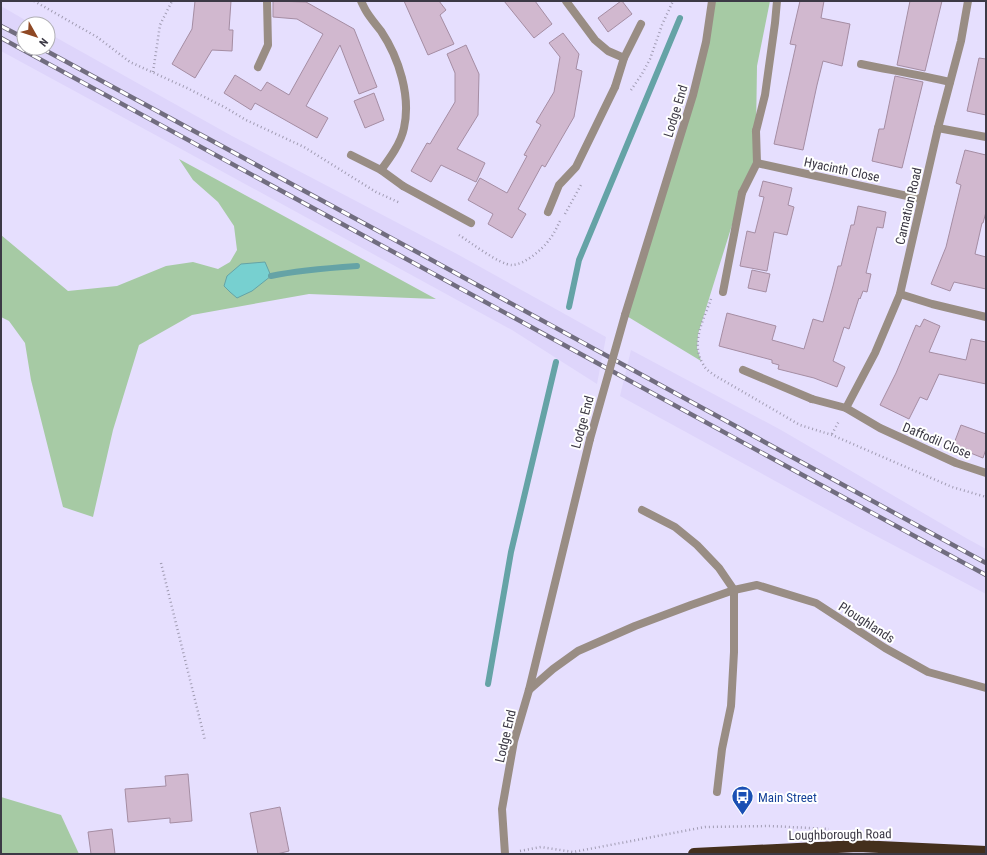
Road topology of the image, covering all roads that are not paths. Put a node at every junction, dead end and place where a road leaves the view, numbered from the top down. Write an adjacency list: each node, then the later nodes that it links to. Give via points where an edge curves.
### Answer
1 (267, 1): 10 (street, via 268,45)
2 (361, 1): 16 (street, via 382,32 392,53 402,76 406,103 404,128 395,150)
3 (566, 1): 8 (street, via 595,40 608,51)
4 (712, 1): 29 (street, Lodge End, bridge, via 706,42 693,95 590,439)
5 (777, 1): 15 (street, via 765,95 756,131)
6 (968, 1): 11 (street, Carnation Road)
7 (641, 24): 8 (street)
8 (624, 58): 18 (street, via 615,87 576,167 559,185)
9 (861, 64): 11 (street)
10 (258, 67)
11 (950, 82): 12 (street, Carnation Road)
12 (938, 128): 13 (street); 17 (street, Carnation Road)
13 (986, 137)
14 (351, 155): 16 (street)
15 (757, 163): 17 (street, Hyacinth Close); 20 (street, via 742,193)
16 (381, 170): 19 (street, via 403,186)
17 (921, 199): 21 (street, Carnation Road)
18 (548, 212)
19 (471, 223)
20 (723, 292)
21 (900, 294): 22 (street); 24 (street, Carnation Road, via 875,353)
22 (986, 317)
23 (743, 370): 24 (street, via 812,399)
24 (846, 408): 25 (street, Daffodil Close, via 880,428 956,463)
25 (986, 473)
26 (642, 510): 27 (street, via 675,527 698,545 719,568)
27 (734, 590): 28 (street, Ploughlands, via 757,585 816,603 885,648 928,672); 29 (street, Ploughlands, via 635,626 578,651); 30 (street, via 731,706)
28 (986, 688)
29 (529, 690): 32 (street, Lodge End, via 514,741 502,809)
30 (717, 792)
31 (986, 852): 33 (highway, Loughborough Road, via 858,846)
32 (505, 854)
33 (694, 854)

